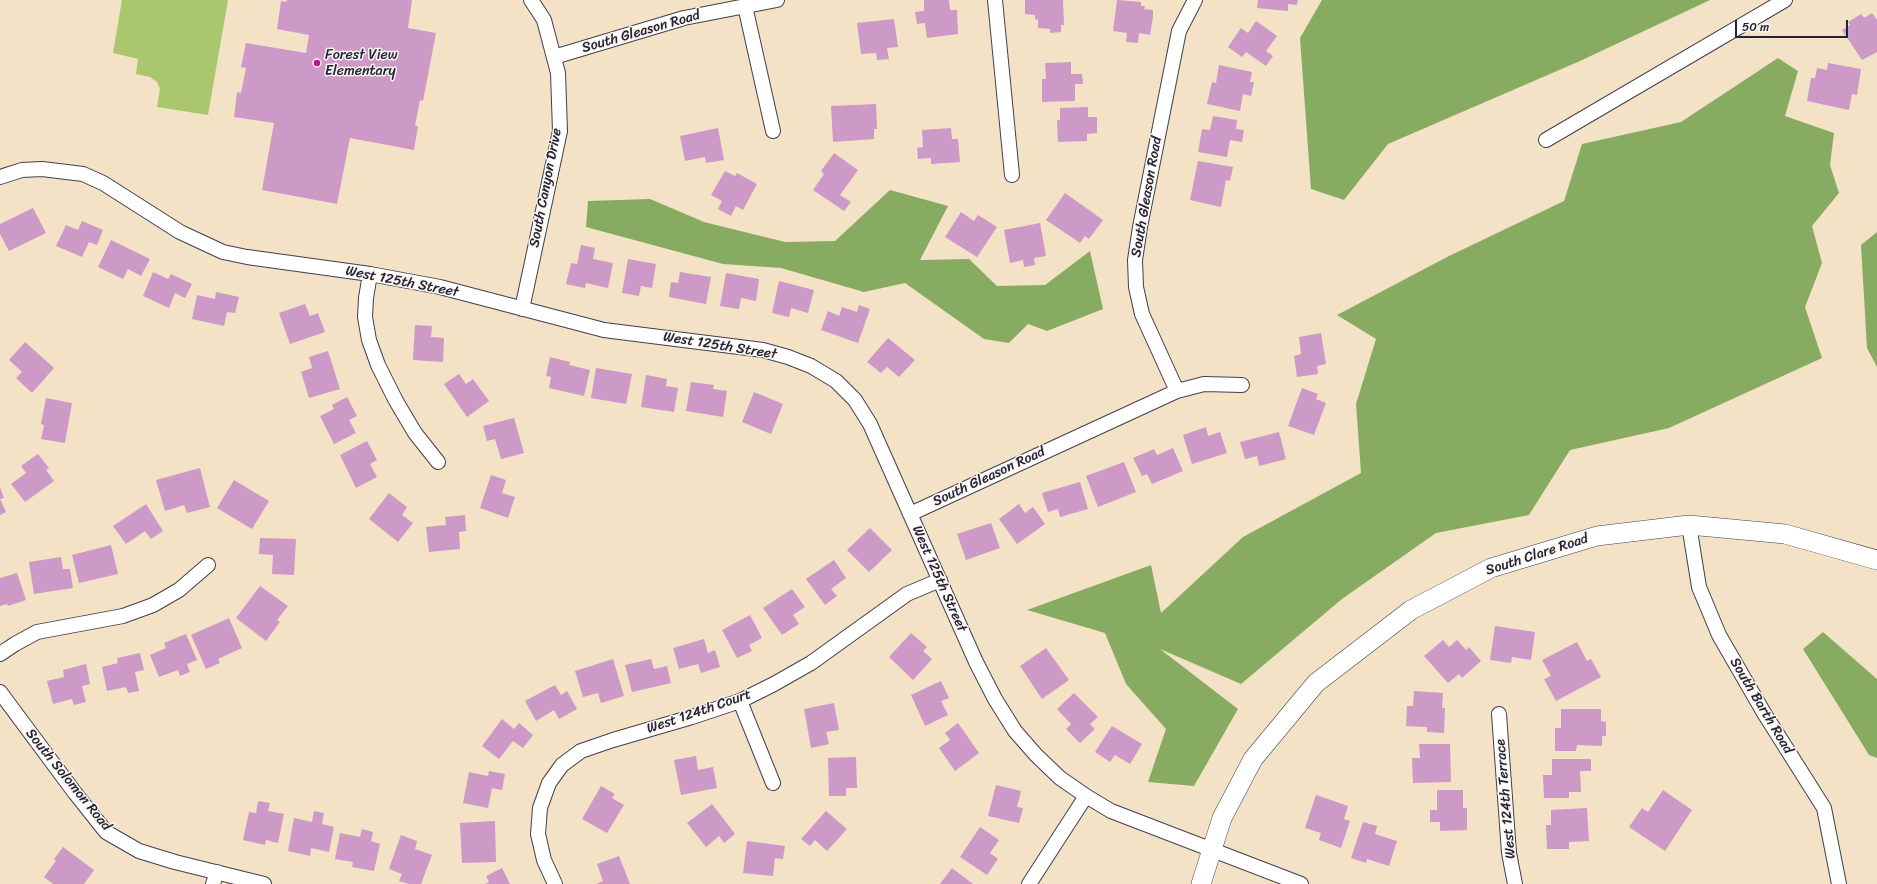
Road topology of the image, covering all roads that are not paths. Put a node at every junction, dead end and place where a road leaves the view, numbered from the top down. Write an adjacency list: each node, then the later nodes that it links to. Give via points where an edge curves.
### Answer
1 (531, 0): 7 (street, South Canyon Drive, via 544,20)
2 (777, 0): 6 (street, South Gleason Road)
3 (995, 0): 10 (street)
4 (1195, 0): 15 (street, South Gleason Road, via 1179,31 1135,260 1136,287 1142,314)
5 (1785, 0): 9 (street)
6 (746, 6): 7 (street, South Gleason Road, via 684,18); 8 (street)
7 (554, 57): 13 (street, South Canyon Drive, via 558,73 560,131)
8 (773, 131)
9 (1546, 140)
10 (1012, 175)
11 (0, 177): 12 (street, West 125th Street, via 22,170 42,169 83,174 103,183 180,232 223,252)
12 (370, 274): 13 (street, West 125th Street, via 440,287); 16 (street, via 365,317 369,340 396,401 411,427)
13 (522, 309): 17 (street, West 125th Street, via 604,330 763,350 811,366 836,381 855,400 870,424)
14 (1242, 384): 15 (street, South Gleason Road, via 1204,384)
15 (1177, 391): 17 (street, South Gleason Road)
16 (438, 462)
17 (910, 514): 21 (street, West 125th Street)
18 (1689, 525): 19 (street, South Clare Road, via 1785,534); 28 (street, South Clare Road, via 1597,536 1491,568 1411,610 1316,684 1306,695 1253,759 1222,818); 36 (street, South Barth Road, via 1699,587 1719,635 1764,713 1824,808)
19 (1877, 560)
20 (208, 565): 22 (street, via 179,590 153,605 123,616 37,632)
21 (940, 580): 24 (street, West 124th Court, via 907,594 811,663); 27 (street, West 125th Street, via 979,668 1015,731 1060,778)
22 (0, 654)
23 (0, 692): 29 (street, South Solomon Road, via 106,832 139,851)
24 (740, 701): 26 (street); 31 (street, West 124th Court, via 581,751 562,765 549,783 540,808 538,834 544,860)
25 (1499, 714): 35 (street, West 124th Terrace, via 1509,853)
26 (772, 783)
27 (1086, 796): 28 (street, West 125th Street, via 1111,811); 32 (street)
28 (1211, 848): 33 (street, South Clare Road); 34 (street)
29 (215, 878): 30 (street, South Solomon Road)
30 (264, 884)
31 (555, 884)
32 (1028, 884)
33 (1201, 884)
34 (1301, 884)
35 (1515, 884)
36 (1839, 884)

